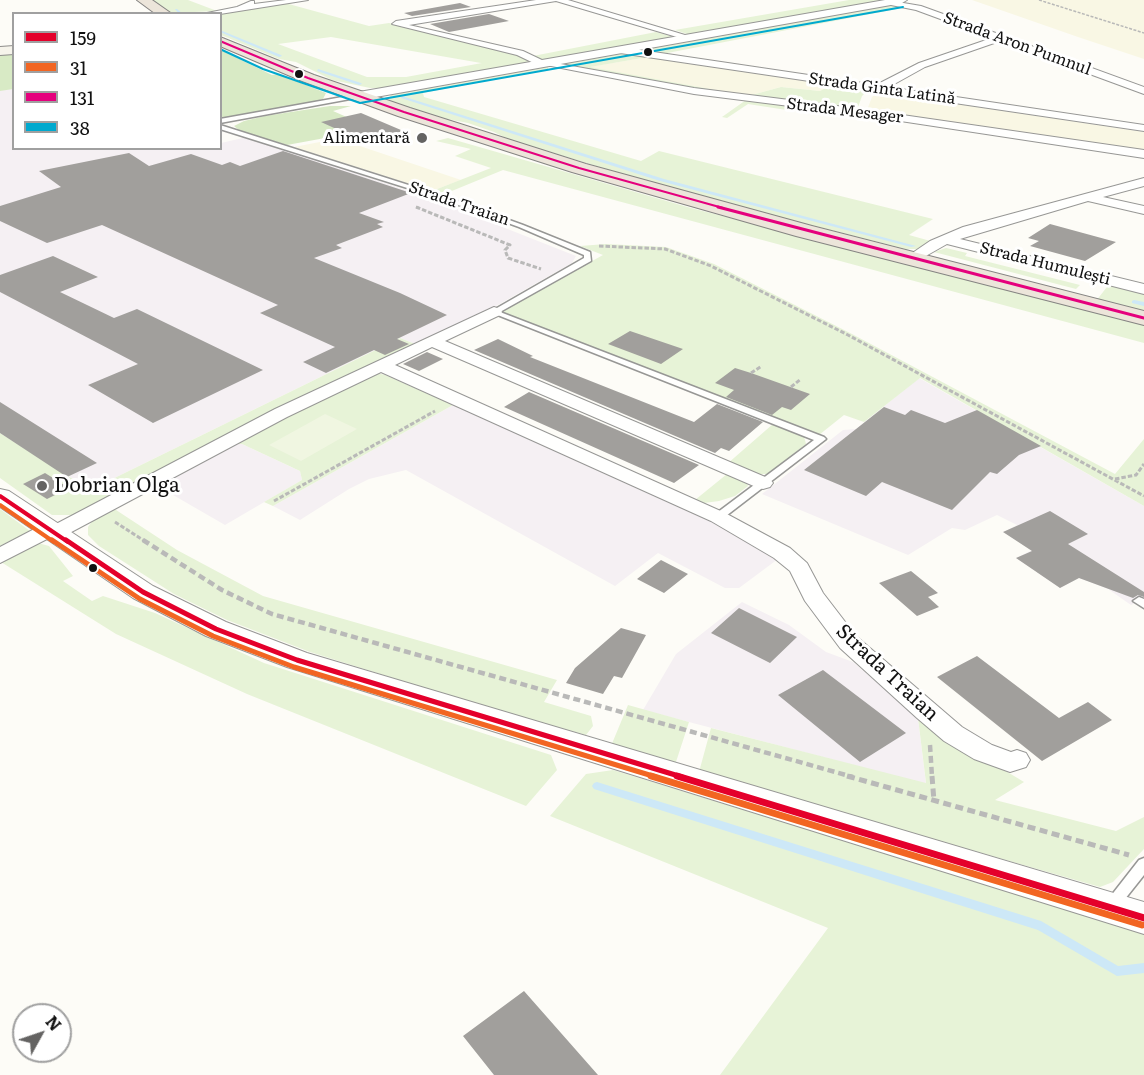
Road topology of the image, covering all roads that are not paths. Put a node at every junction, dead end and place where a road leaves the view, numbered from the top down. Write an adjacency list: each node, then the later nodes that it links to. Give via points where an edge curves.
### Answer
1 (143, 0): 9 (highway)
2 (259, 0): 8 (street)
3 (303, 0): 8 (street)
4 (552, 0): 15 (street, Strada Mesager, via 396,24 520,53)
5 (559, 0): 11 (street)
6 (902, 0): 7 (street)
7 (889, 2): 11 (street); 12 (street, Strada Aron Pumnul)
8 (239, 9): 10 (street)
9 (163, 12)
10 (219, 12)
11 (690, 38): 14 (street)
12 (1000, 38): 16 (street, Strada Aron Pumnul); 17 (street, via 922,65)
13 (222, 42): 18 (highway)
14 (620, 50): 15 (street); 17 (street, Strada Ginta Latină)
15 (545, 63): 18 (street); 22 (street, Strada Mesager, via 694,91 861,108)
16 (1144, 91)
17 (872, 92): 21 (street, Strada Ginta Latină)
18 (359, 96): 19 (lane); 27 (highway, via 579,168)
19 (222, 121)
20 (222, 128): 29 (lane, Strada Traian, via 420,190 587,254 588,259)
21 (1144, 128)
22 (1144, 154)
23 (1144, 182): 24 (street)
24 (1086, 197): 25 (street); 26 (street)
25 (1144, 210)
26 (945, 239): 27 (street); 28 (street, Strada Humulești)
27 (912, 258): 30 (highway)
28 (1144, 289)
29 (494, 312): 31 (street); 33 (lane, via 821,439)
30 (1144, 318)
31 (431, 341): 32 (street); 33 (street)
32 (380, 365): 35 (street, Strada Traian); 36 (street)
33 (764, 483): 35 (lane)
34 (0, 496): 36 (street)
35 (718, 518): 38 (street, Strada Traian, via 782,553 799,568 813,596 848,642 926,712 983,752 1010,762)
36 (52, 531): 37 (street); 40 (street, via 143,592 216,629 297,660)
37 (0, 556)
38 (1017, 760)
39 (1138, 860): 40 (lane)
40 (1110, 908): 41 (street)
41 (1144, 918)

